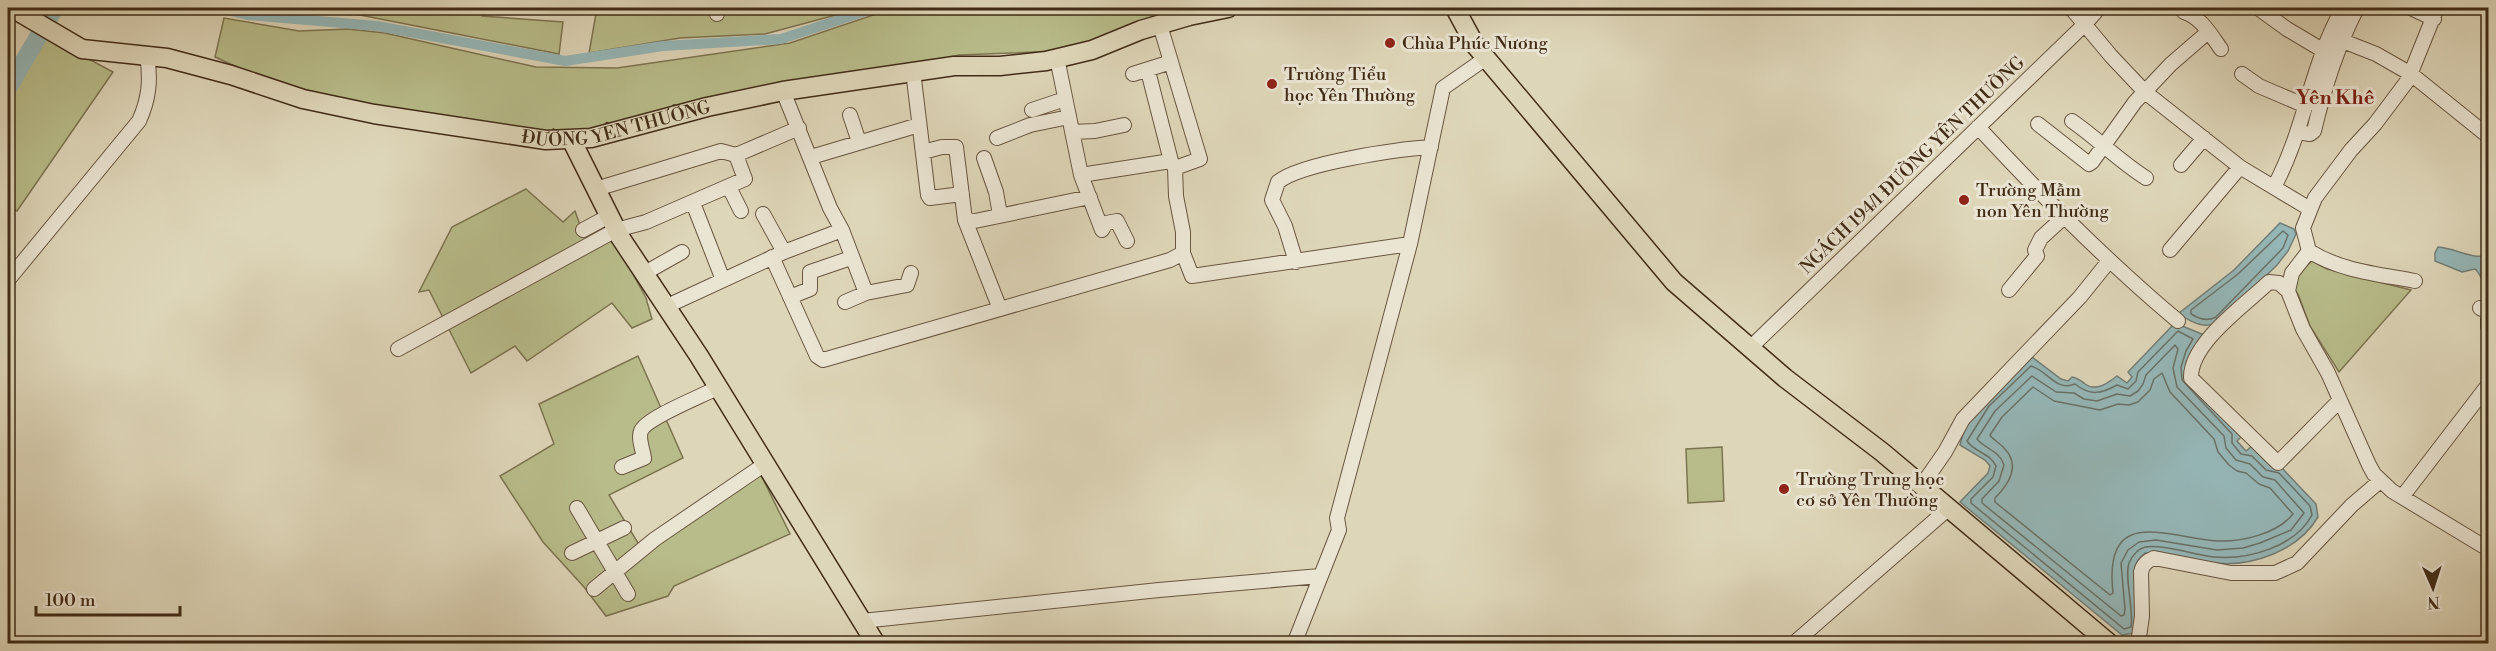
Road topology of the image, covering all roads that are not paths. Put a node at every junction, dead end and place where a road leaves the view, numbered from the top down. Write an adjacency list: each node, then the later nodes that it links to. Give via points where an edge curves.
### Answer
1 (12, 8): 18 (main road, ĐƯỜNG YÊN THƯỜNG, via 82,49)
2 (1228, 8): 13 (main road, ĐƯỜNG YÊN THƯỜNG)
3 (1455, 8): 20 (main road)
4 (2071, 8): 12 (street)
5 (2099, 8): 12 (street, NGÁCH 194/1 ĐƯỜNG YÊN THƯỜNG)
6 (2181, 8): 14 (street)
7 (2258, 8): 17 (street)
8 (2343, 8): 15 (street)
9 (2357, 8): 15 (street)
10 (2411, 8): 11 (street)
11 (2435, 13): 26 (street)
12 (2085, 24): 28 (street); 38 (street, NGÁCH 194/1 ĐƯỜNG YÊN THƯỜNG)
13 (1160, 25): 19 (main road, ĐƯỜNG YÊN THƯỜNG, via 1092,50); 21 (street)
14 (2208, 32): 16 (street); 28 (street)
15 (2336, 38): 17 (street); 26 (street, via 2376,54); 41 (street, via 2314,131)
16 (2221, 49)
17 (2324, 51): 30 (street)
18 (147, 56): 45 (main road, ĐƯỜNG YÊN THƯỜNG, via 231,75 303,99 374,114); 85 (street, via 151,77 147,104 139,121)
19 (1057, 58): 22 (main road, ĐƯỜNG YÊN THƯỜNG, via 1000,66); 29 (street)
20 (1486, 58): 48 (street, via 1443,88); 98 (main road, via 1674,282)
21 (1171, 62): 23 (street); 53 (street, via 1200,159)
22 (913, 70): 27 (main road, ĐƯỜNG YÊN THƯỜNG); 37 (street)
23 (1148, 71): 24 (street); 53 (street)
24 (1133, 74)
25 (2242, 74): 30 (street, via 2259,86)
26 (2410, 74): 42 (street); 64 (street, via 2375,124 2337,167)
27 (783, 91): 39 (street); 45 (main road, ĐƯỜNG YÊN THƯỜNG)
28 (2145, 92): 44 (street); 47 (street)
29 (1065, 99): 31 (street); 33 (street)
30 (2306, 106): 41 (street)
31 (1032, 110)
32 (850, 115): 46 (street)
33 (1069, 117): 40 (street); 43 (street, via 1030,125)
34 (2072, 121): 47 (street)
35 (1124, 124): 40 (street)
36 (2038, 124): 47 (street, via 2089,164)
37 (919, 125): 46 (street); 49 (street)
38 (1978, 127): 68 (street); 98 (street, NGÁCH 194/1 ĐƯỜNG YÊN THƯỜNG)
39 (799, 128): 50 (street); 51 (street)
40 (1072, 132): 56 (street)
41 (2298, 132): 59 (street)
42 (2488, 136)
43 (997, 138)
44 (2204, 138): 54 (street); 55 (street)
45 (572, 141): 60 (main road)
46 (859, 142): 51 (street)
47 (2103, 146): 57 (street)
48 (1431, 147): 74 (street); 82 (street, via 1300,170 1278,182 1272,200)
49 (923, 152): 61 (street, via 930,198); 61 (street, via 956,147)
50 (736, 155): 58 (street, via 745,179); 60 (street, via 721,151)
51 (811, 157): 72 (street)
52 (984, 158): 67 (street)
53 (1173, 165): 56 (street); 78 (street)
54 (2181, 165)
55 (2240, 167): 59 (street); 75 (street)
56 (1081, 176): 62 (street)
57 (2146, 178)
58 (729, 187): 63 (street); 65 (street)
59 (2274, 187): 64 (street)
60 (596, 189): 70 (main road)
61 (962, 194): 69 (street)
62 (1090, 197): 67 (street); 73 (street, via 1102,230 1106,223 1117,221)
63 (693, 203): 70 (street, via 646,222); 86 (street)
64 (2310, 209): 76 (street, via 2303,228)
65 (741, 211)
66 (763, 214): 79 (street)
67 (1000, 215): 69 (street)
68 (2064, 217): 81 (street); 88 (street, via 2042,238 2035,250 2037,256)
69 (965, 220): 95 (street)
70 (612, 223): 71 (street); 84 (main road); 99 (street)
71 (583, 230)
72 (842, 230): 79 (street); 80 (street)
73 (1126, 241)
74 (1410, 244): 82 (street); 115 (street, via 1336,518 1339,530)
75 (2170, 250)
76 (2309, 251): 87 (street, via 2344,268); 89 (street, via 2292,273)
77 (682, 252): 84 (street)
78 (1183, 253): 82 (street, via 1192,276); 95 (street)
79 (778, 254): 86 (street); 91 (street)
80 (851, 258): 90 (street); 91 (street, via 810,272 810,289)
81 (2109, 261): 96 (street); 106 (street, via 2080,297 1963,418)
82 (1296, 262)
83 (911, 273): 90 (street, via 907,285)
84 (643, 274): 93 (main road)
85 (8, 280)
86 (723, 280): 93 (street)
87 (2415, 281)
88 (2009, 290)
89 (2288, 291): 102 (street); 102 (street, via 2279,283 2269,282 2201,346 2194,357 2192,378 2278,464)
90 (866, 293): 92 (street)
91 (790, 297): 95 (street, via 817,356 823,360)
92 (845, 302)
93 (665, 307): 101 (main road, via 699,356)
94 (2480, 308): 97 (street, via 2488,312)
95 (1000, 309)
96 (2178, 321)
97 (2488, 327)
98 (1750, 348): 106 (main road)
99 (398, 349)
100 (2488, 386): 107 (street)
101 (712, 390): 103 (main road); 104 (street, via 642,428 639,434 644,458)
102 (2340, 400): 105 (street)
103 (765, 464): 114 (street, via 655,539); 118 (main road)
104 (622, 466)
105 (2380, 481): 107 (street); 123 (street, via 2296,563 2275,573 2231,573 2149,560 2141,572)
106 (1922, 486): 109 (main road)
107 (2402, 496): 112 (street)
108 (577, 508): 111 (street)
109 (1949, 508): 121 (street); 122 (main road)
110 (624, 528): 111 (street)
111 (598, 541): 113 (street); 114 (street)
112 (2488, 549)
113 (572, 553)
114 (616, 571): 116 (street); 117 (street)
115 (1320, 576): 118 (street); 120 (street)
116 (594, 589)
117 (628, 594)
118 (862, 621): 119 (main road)
119 (876, 644)
120 (1294, 644)
121 (1793, 644)
122 (2110, 644)
123 (2138, 644)

